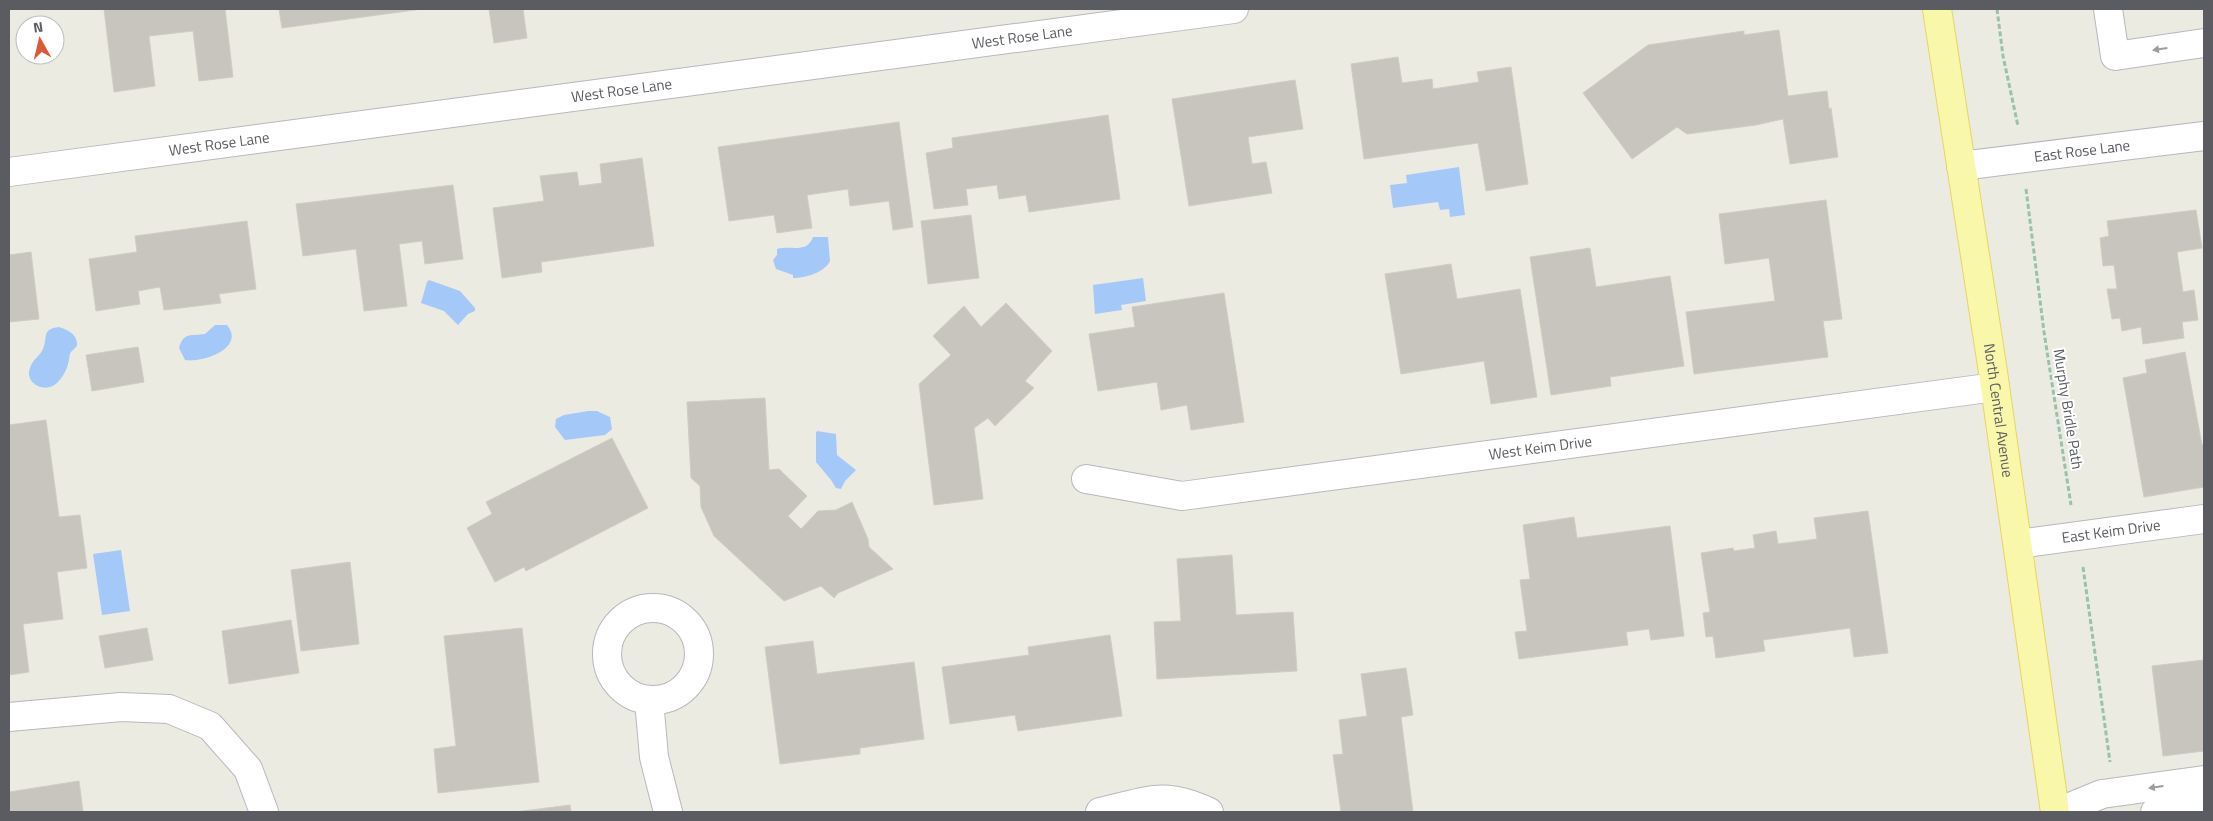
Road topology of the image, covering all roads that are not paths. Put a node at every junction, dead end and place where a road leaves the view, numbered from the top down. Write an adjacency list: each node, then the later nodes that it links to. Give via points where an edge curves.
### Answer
1 (1234, 9): 7 (street, West Rose Lane)
2 (1937, 9): 6 (main road, North Central Avenue)
3 (2108, 9): 4 (street, one-way to 3, via 2115,56)
4 (2204, 42)
5 (2204, 136): 6 (street, East Rose Lane)
6 (1962, 166): 8 (main road, North Central Avenue)
7 (9, 172)
8 (1996, 387): 9 (street, West Keim Drive, via 1182,496); 11 (main road, North Central Avenue)
9 (1086, 479)
10 (2204, 519): 11 (street, East Keim Drive)
11 (2018, 544): 20 (main road, North Central Avenue)
12 (649, 700): 17 (street, via 654,757)
13 (9, 716): 16 (street, via 121,707 169,708 210,726 248,769)
14 (2204, 780): 20 (street, one-way to 20, via 2102,794)
15 (2204, 805): 21 (street)
16 (264, 812)
17 (668, 812)
18 (1100, 812): 19 (street, via 1157,798 1180,800)
19 (1209, 812)
20 (2056, 812)
21 (2155, 812)

